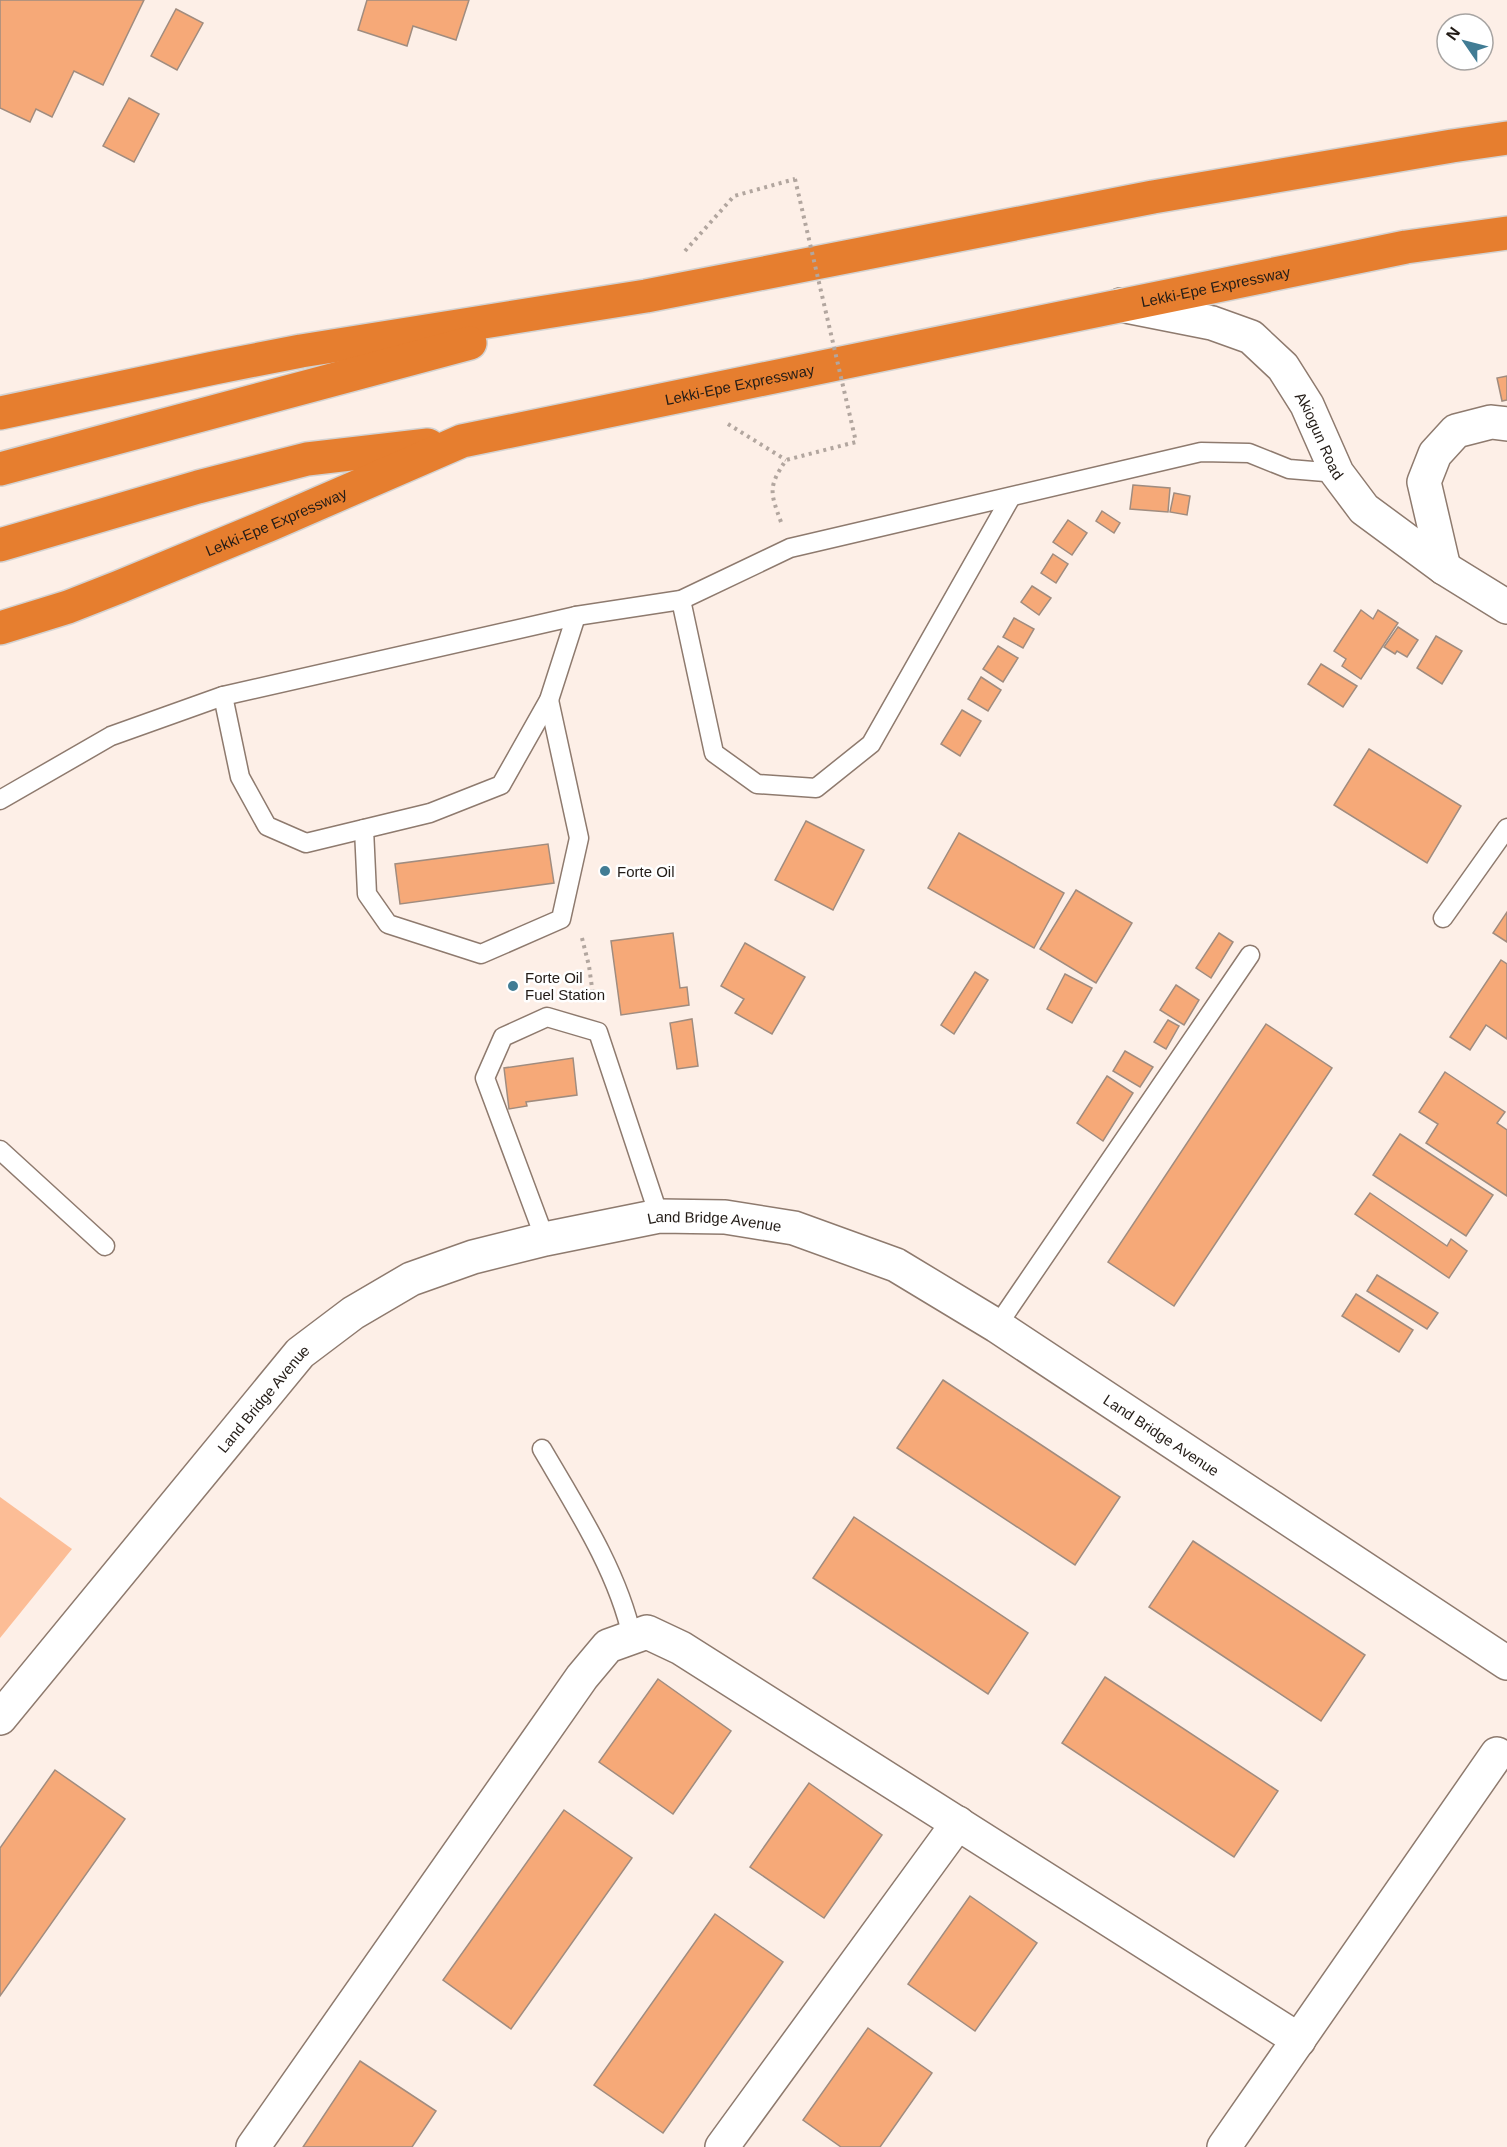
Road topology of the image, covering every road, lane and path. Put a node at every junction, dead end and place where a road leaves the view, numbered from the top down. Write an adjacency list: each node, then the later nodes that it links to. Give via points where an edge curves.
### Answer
1 (1507, 138): 4 (highway, via 1153,197)
2 (1507, 233): 5 (highway, Lekki-Epe Expressway, via 1406,247)
3 (683, 254): 10 (path, bridge, via 734,196 795,179 856,442)
4 (645, 296): 7 (highway, via 388,337); 11 (highway)
5 (1120, 305): 6 (highway, Lekki-Epe Expressway); 12 (street, Akiogun Road, via 1212,322 1251,337 1283,367 1307,405)
6 (683, 396): 9 (highway, Lekki-Epe Expressway); 10 (path)
7 (7, 408)
8 (1507, 424): 16 (street, via 1491,422 1456,431 1435,454 1424,482)
9 (462, 441): 14 (highway, via 308,459); 20 (highway, Lekki-Epe Expressway, via 157,572 68,607)
10 (786, 460): 15 (path, via 775,477 771,494)
11 (0, 469)
12 (1337, 473): 13 (lane, via 1289,469 1249,453 1201,452); 16 (street, Akiogun Road, via 1364,509)
13 (1011, 496): 15 (lane); 17 (lane, via 871,744 816,788 757,784 714,753)
14 (0, 545)
15 (790, 548): 17 (lane)
16 (1444, 568): 18 (street, Akiogun Road)
17 (681, 600): 19 (lane)
18 (1507, 607)
19 (576, 616): 21 (lane); 22 (lane)
20 (0, 628)
21 (223, 696): 23 (lane, via 111,736); 25 (lane, via 240,777 267,826 306,843)
22 (549, 700): 25 (lane, via 501,786 430,813); 27 (lane, via 579,838)
23 (0, 800)
24 (1507, 828): 26 (lane)
25 (364, 829): 27 (lane, via 366,894 388,924 482,954)
26 (1443, 918)
27 (561, 919): 29 (path, via 582,939)
28 (1250, 955): 34 (lane)
29 (598, 1032): 31 (lane); 32 (lane, via 548,1017 503,1037 485,1078)
30 (0, 1150): 33 (lane)
31 (659, 1216): 32 (street, Land Bridge Avenue); 34 (street, Land Bridge Avenue, via 725,1217 794,1228 896,1265)
32 (545, 1239): 38 (street, Land Bridge Avenue, via 473,1257 411,1279 353,1312 300,1353)
33 (105, 1246)
34 (997, 1326): 37 (street, Land Bridge Avenue)
35 (542, 1449): 36 (lane, via 587,1526 626,1612)
36 (632, 1637): 40 (street, via 647,1632 681,1648); 42 (street, via 608,1647 582,1677)
37 (1507, 1663)
38 (0, 1718)
39 (1497, 1754): 41 (street)
40 (958, 1823): 41 (street); 43 (street)
41 (1299, 2040): 44 (street)
42 (253, 2147)
43 (722, 2147)
44 (1224, 2147)

